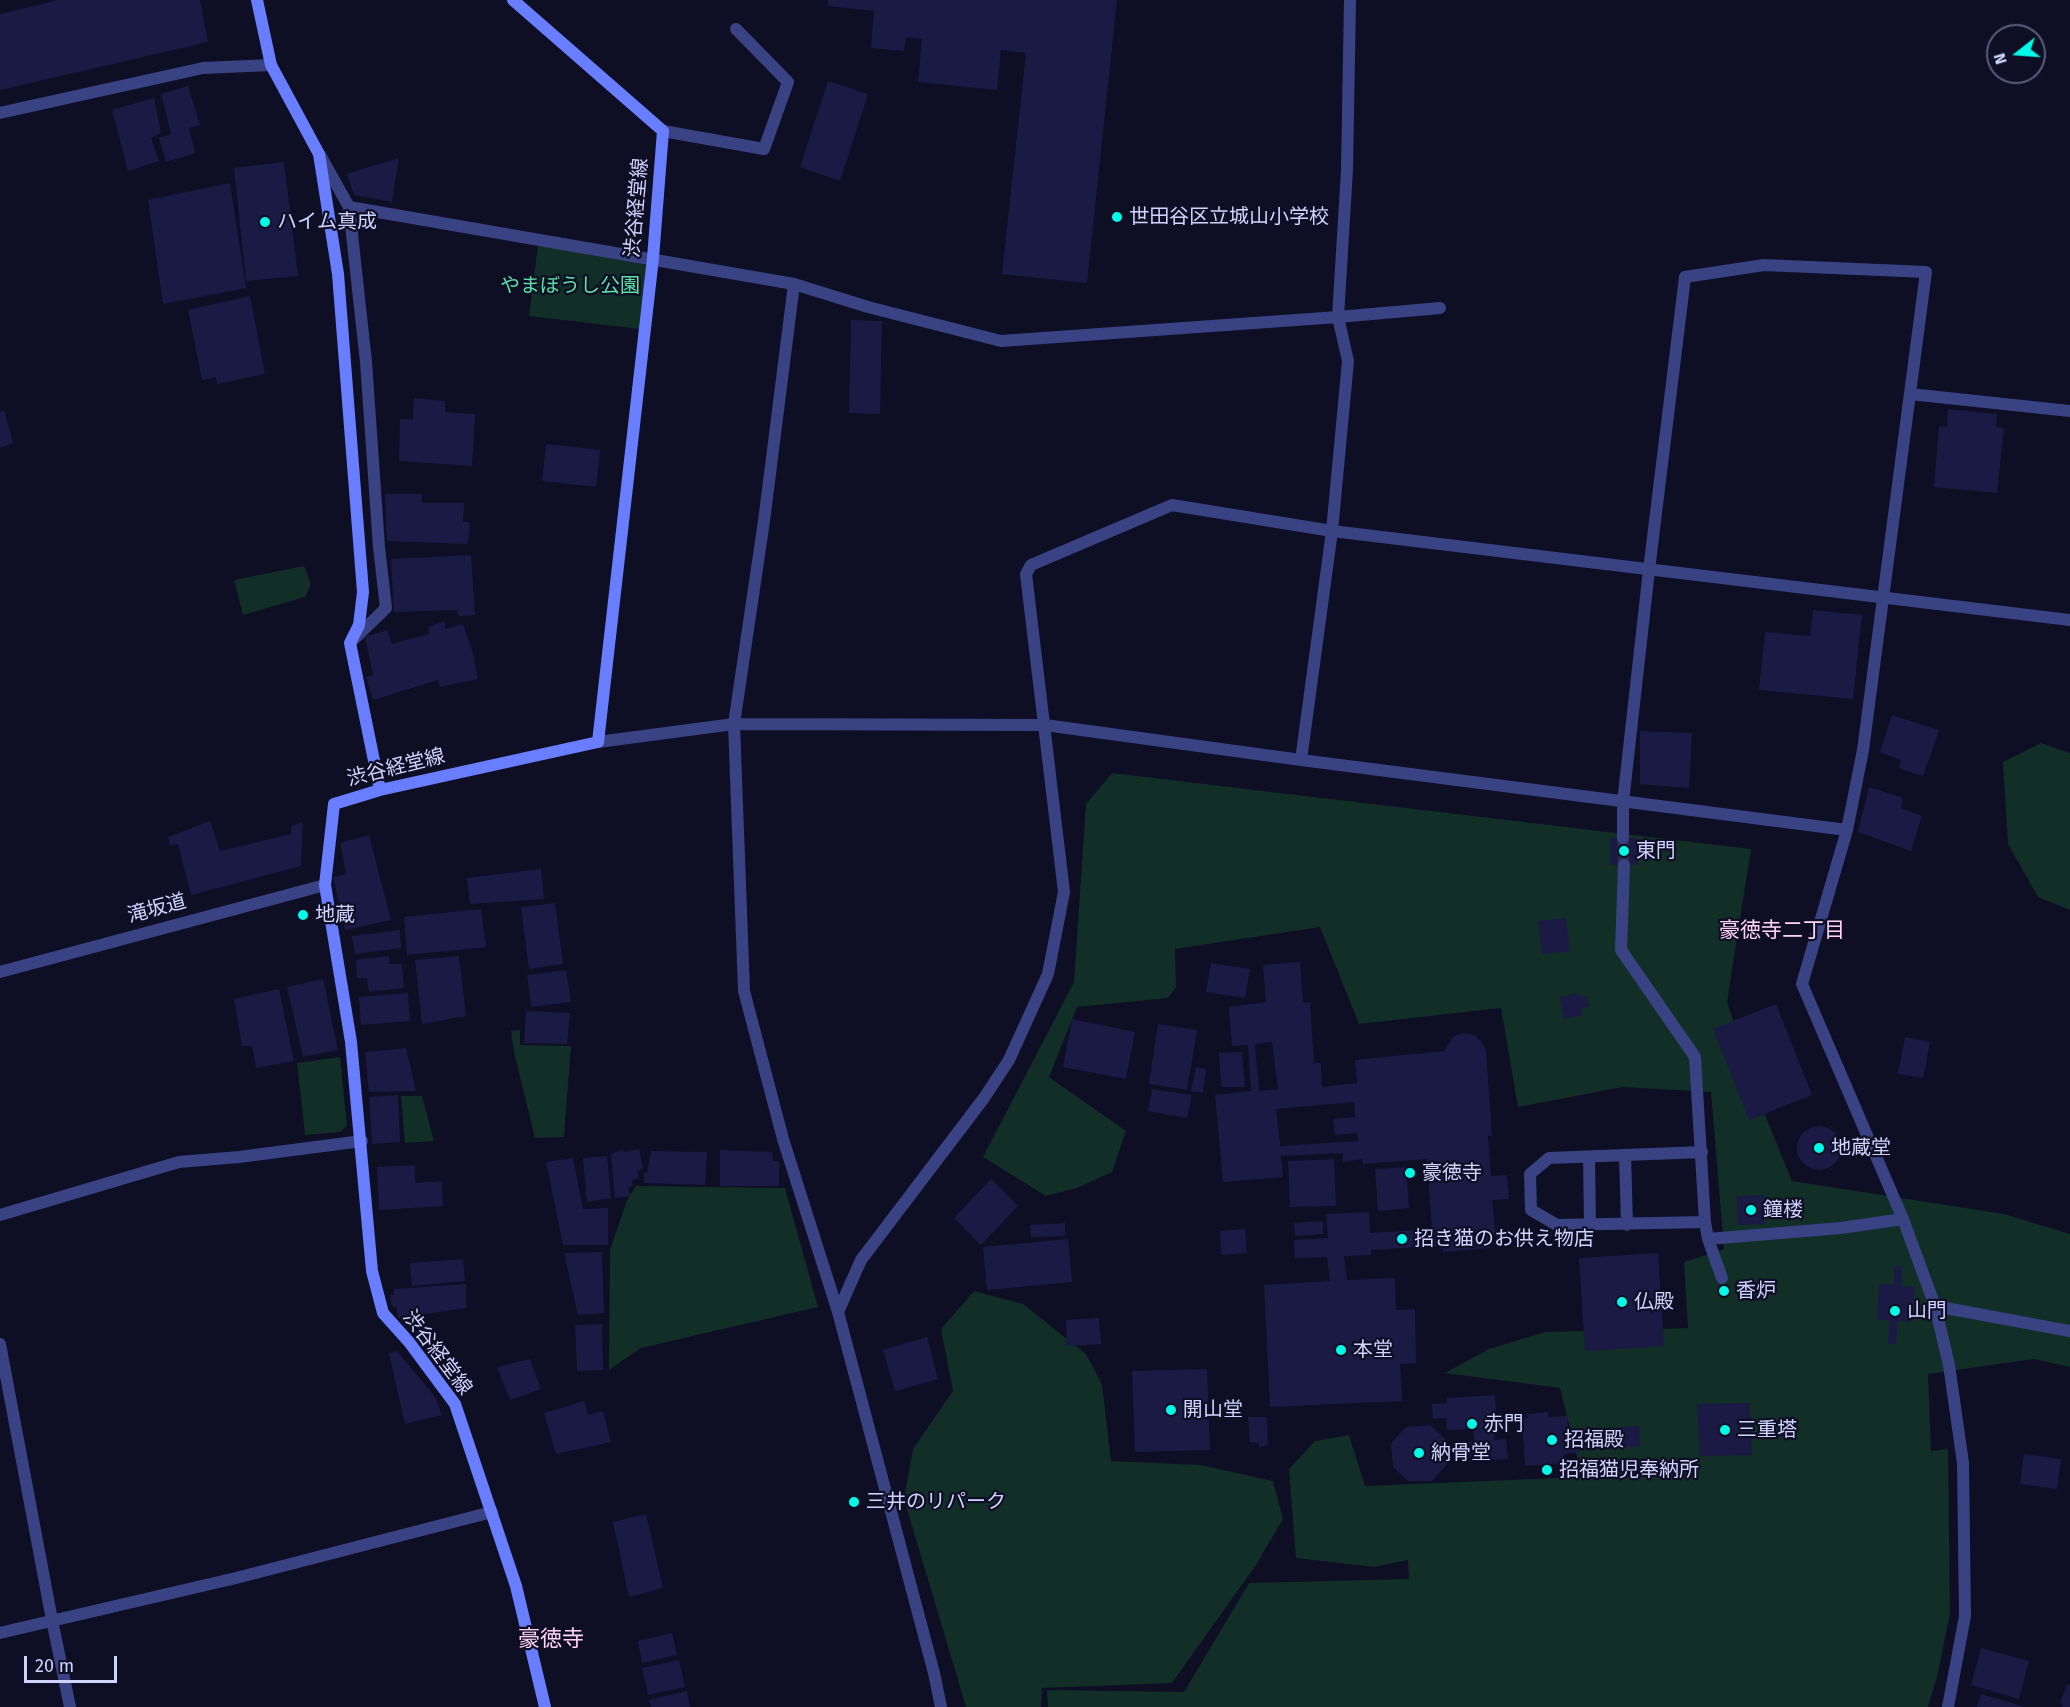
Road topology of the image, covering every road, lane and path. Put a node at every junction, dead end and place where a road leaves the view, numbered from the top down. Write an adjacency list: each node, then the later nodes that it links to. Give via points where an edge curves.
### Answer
1 (257, 0): 5 (main road)
2 (513, 0): 7 (main road)
3 (1350, 0): 13 (street, via 1347,170)
4 (736, 29): 7 (street, via 788,82 764,149)
5 (271, 65): 6 (street, via 203,68); 8 (main road)
6 (0, 114)
7 (663, 131): 10 (main road, 渋谷経堂線)
8 (319, 154): 9 (street); 20 (main road, via 338,273 363,592 358,626)
9 (349, 207): 10 (street); 20 (street, via 386,608)
10 (653, 258): 11 (street); 23 (main road, 渋谷経堂線)
11 (794, 284): 13 (street, via 1001,340); 21 (street)
12 (1440, 308): 13 (street)
13 (1338, 317): 16 (street, via 1348,361)
14 (1910, 394): 15 (street); 17 (street, via 1926,272 1764,265 1685,277); 18 (street)
15 (2070, 411)
16 (1332, 531): 17 (street); 22 (street, via 1172,505 1031,565 1026,574); 24 (street)
17 (1649, 570): 18 (street); 26 (street)
18 (1883, 598): 19 (street); 27 (street, via 1863,750)
19 (2070, 620)
20 (350, 643): 25 (main road)
21 (734, 724): 22 (street); 23 (street); 44 (street, via 744,991 783,1138)
22 (1045, 725): 24 (street); 44 (street, via 1064,892 1048,974 1009,1060 861,1260)
23 (598, 742): 25 (main road, 渋谷経堂線)
24 (1301, 760): 26 (street)
25 (380, 790): 30 (main road, 渋谷経堂線, via 334,804)
26 (1623, 802): 27 (street); 28 (street)
27 (1847, 830): 37 (street, via 1803,984)
28 (1623, 838)
29 (1624, 865): 33 (street, via 1621,950 1695,1057)
30 (325, 885): 31 (street, 滝坂道); 32 (main road, 渋谷経堂線, via 351,1042)
31 (0, 972)
32 (362, 1141): 36 (street, via 179,1162); 47 (main road, 渋谷経堂線, via 372,1271 383,1313 454,1404)
33 (1702, 1152): 34 (street); 38 (street)
34 (1625, 1155): 35 (street); 40 (street)
35 (1589, 1157): 39 (street); 39 (street, via 1549,1158 1530,1174 1531,1210 1557,1226)
36 (0, 1215)
37 (1903, 1219): 41 (street); 43 (street)
38 (1705, 1222): 40 (street); 41 (street)
39 (1590, 1225): 40 (street)
40 (1628, 1225)
41 (1708, 1239): 42 (street)
42 (1722, 1278)
43 (1935, 1306): 45 (street); 53 (street, via 1949,1365 1963,1462 1965,1616)
44 (838, 1312): 52 (street)
45 (2070, 1331)
46 (0, 1344): 48 (street)
47 (492, 1512): 48 (street, via 236,1578); 51 (main road, 渋谷経堂線, via 516,1586)
48 (52, 1620): 49 (street); 50 (street)
49 (0, 1632)
50 (70, 1707)
51 (545, 1707)
52 (941, 1707)
53 (1948, 1707)

